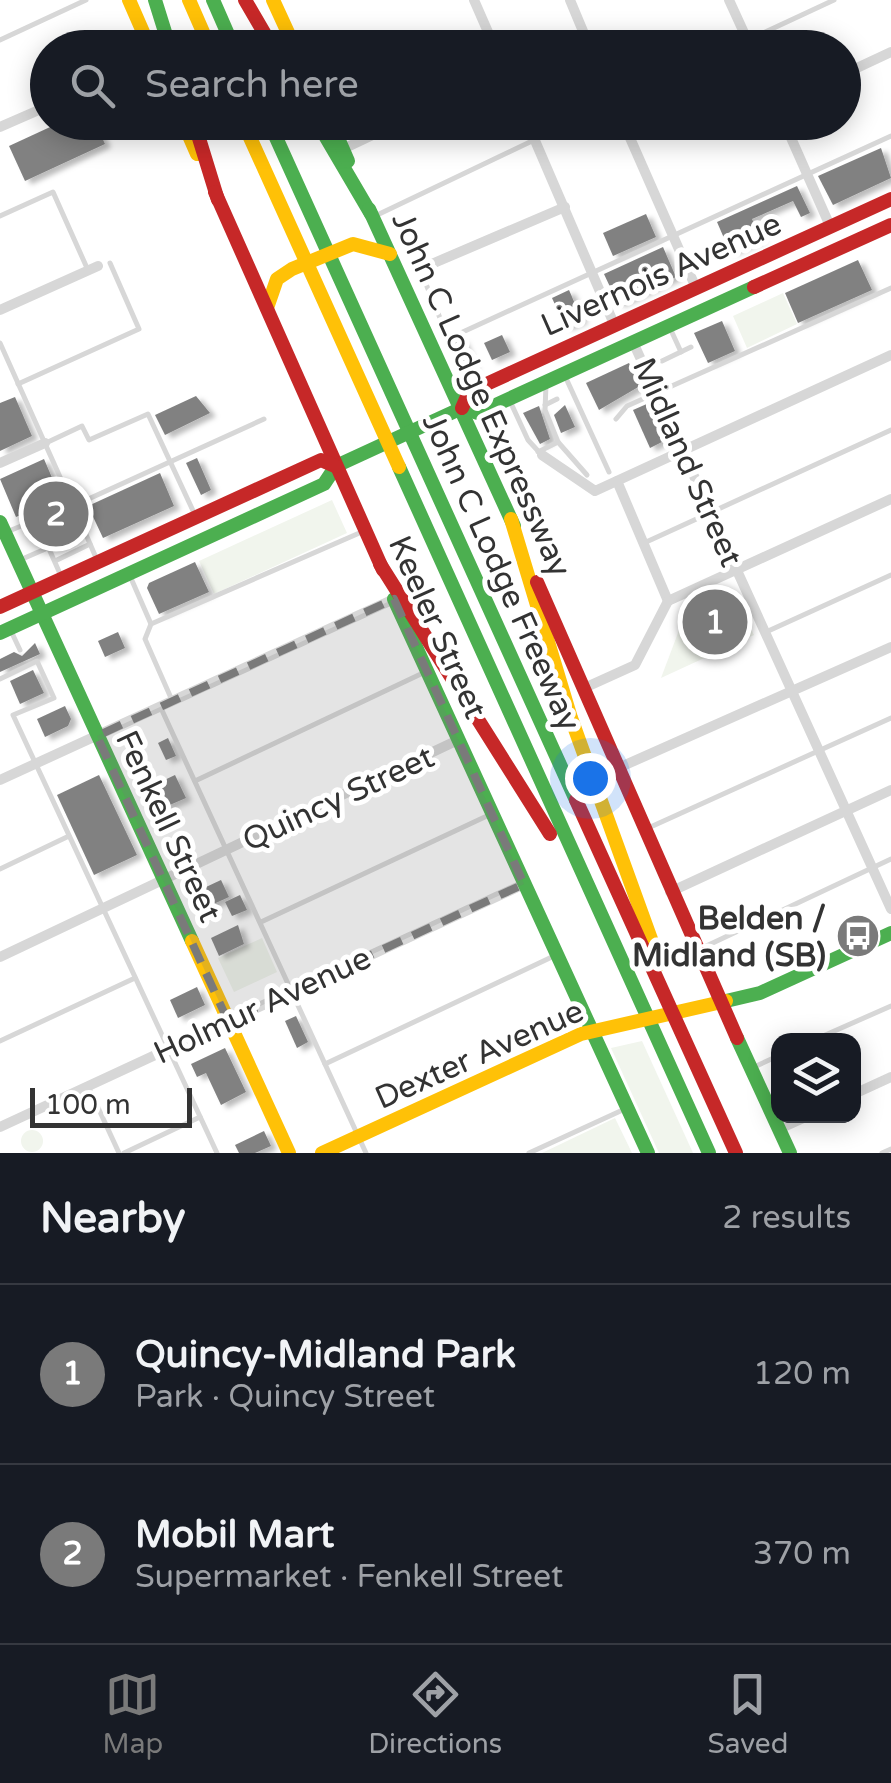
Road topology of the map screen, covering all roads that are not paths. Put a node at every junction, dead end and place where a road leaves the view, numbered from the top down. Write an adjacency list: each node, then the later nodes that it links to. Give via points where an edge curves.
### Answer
1 (86, 0): 22 (lane)
2 (129, 0): 12 (main road)
3 (155, 0): 13 (main road)
4 (189, 0): 14 (main road)
5 (213, 0): 15 (main road)
6 (244, 0): 16 (main road)
7 (275, 0): 17 (main road)
8 (474, 0): 18 (street)
9 (570, 0): 19 (street)
10 (729, 0): 20 (street)
11 (834, 0): 21 (lane)
12 (142, 30)
13 (164, 30)
14 (202, 30)
15 (226, 30)
16 (262, 30)
17 (288, 30)
18 (487, 30)
19 (582, 30)
20 (743, 30)
21 (776, 30)
22 (0, 40)
23 (891, 52): 24 (street)
24 (861, 66)
25 (30, 114): 26 (street)
26 (0, 127)
27 (891, 136): 39 (lane)
28 (191, 140): 41 (main road, Keeler Street)
29 (200, 140): 41 (main road)
30 (251, 140): 152 (main road, John C Lodge Freeway)
31 (276, 140): 160 (main road, John C Lodge Freeway)
32 (328, 140): 45 (main road)
33 (338, 140): 38 (main road, John C Lodge Expressway)
34 (361, 140): 38 (street)
35 (535, 140): 42 (street, Midland Street); 45 (lane)
36 (631, 140): 48 (street)
37 (792, 140): 39 (street)
38 (342, 149): 45 (main road, John C Lodge Expressway)
39 (807, 175): 47 (street); 48 (lane)
40 (891, 198): 43 (main road, Livernois Avenue)
41 (218, 200): 59 (main road, Keeler Street)
42 (565, 207): 52 (street); 53 (street, Midland Street)
43 (872, 207): 47 (main road, Livernois Avenue); 54 (main road, via 872,224 797,258)
44 (0, 216): 51 (lane, via 54,192)
45 (372, 216): 49 (main road, John C Lodge Expressway)
46 (891, 225): 54 (main road, Livernois Avenue)
47 (830, 226): 55 (main road, Livernois Avenue)
48 (673, 236): 53 (lane); 55 (street)
49 (390, 254): 59 (main road, via 344,246 292,269 278,279); 75 (main road, John C Lodge Expressway)
50 (110, 264): 70 (lane, via 139,329)
51 (93, 268): 58 (street)
52 (420, 269): 53 (lane, via 441,325 454,336)
53 (592, 272): 60 (street, Midland Street)
54 (762, 284): 61 (main road, Livernois Avenue)
55 (696, 288): 57 (main road, Livernois Avenue)
56 (891, 288): 71 (lane)
57 (658, 305): 60 (main road, Livernois Avenue); 69 (main road, via 624,330 550,364)
58 (0, 310)
59 (267, 310): 86 (main road, Keeler Street)
60 (614, 324): 75 (main road, Livernois Avenue, via 469,392)
61 (669, 326): 62 (main road, Livernois Avenue); 65 (lane)
62 (633, 342): 68 (main road, Livernois Avenue); 71 (street, Midland Street)
63 (0, 343): 70 (lane)
64 (691, 347): 65 (lane)
65 (680, 352): 67 (lane)
66 (891, 356): 81 (street)
67 (662, 361)
68 (564, 373): 69 (main road, Livernois Avenue); 89 (lane)
69 (546, 382): 72 (main road, Livernois Avenue); 74 (lane)
70 (18, 384): 80 (lane)
71 (656, 393): 77 (lane); 81 (street, Midland Street)
72 (509, 398): 75 (main road, Livernois Avenue, via 478,412); 82 (lane)
73 (557, 399): 74 (lane)
74 (543, 407): 79 (lane)
75 (462, 408): 86 (main road, Livernois Avenue); 94 (main road, John C Lodge Expressway)
76 (264, 419): 83 (lane)
77 (616, 419)
78 (891, 430): 92 (lane)
79 (558, 442): 82 (lane); 85 (lane)
80 (45, 443): 83 (lane, via 82,426 89,440 148,414); 83 (lane, via 73,506); 84 (street)
81 (683, 451): 89 (street); 92 (street, Midland Street)
82 (540, 454): 88 (street)
83 (171, 462): 93 (lane)
84 (0, 463)
85 (578, 465): 87 (lane); 88 (lane)
86 (336, 466): 91 (main road, Livernois Avenue, via 321,460); 95 (main road, Keeler Street); 109 (main road, Livernois Avenue, via 330,481)
87 (587, 475)
88 (572, 476): 89 (street, via 591,490)
89 (613, 476): 101 (street)
90 (891, 499): 108 (street)
91 (226, 504): 93 (main road, Livernois Avenue); 113 (main road, via 225,521 112,572)
92 (710, 512): 101 (lane); 108 (street, Midland Street)
93 (196, 518): 106 (main road, Livernois Avenue)
94 (511, 519): 127 (main road, John C Lodge Expressway); 160 (main road, via 571,718 656,944)
95 (365, 530): 107 (main road, Keeler Street); 118 (lane)
96 (84, 531): 97 (lane, via 78,516); 99 (lane); 102 (lane)
97 (42, 533): 98 (lane, via 26,524); 103 (lane)
98 (3, 534): 105 (main road, Fenkell Street)
99 (73, 536)
100 (59, 543): 103 (lane)
101 (644, 543): 115 (street)
102 (90, 544): 104 (lane); 106 (lane)
103 (48, 547): 104 (lane); 105 (lane)
104 (54, 560): 111 (lane)
105 (17, 561): 112 (main road, Fenkell Street)
106 (98, 562): 111 (main road, Livernois Avenue)
107 (380, 564): 114 (main road, Keeler Street); 152 (main road)
108 (737, 570): 115 (street); 120 (street, Midland Street)
109 (129, 574): 113 (main road, Livernois Avenue); 118 (lane)
110 (891, 575): 120 (lane)
111 (62, 579): 112 (main road, Livernois Avenue)
112 (32, 593): 116 (main road, Livernois Avenue); 117 (main road, Fenkell Street)
113 (79, 596): 117 (main road, Livernois Avenue)
114 (394, 599): 124 (main road, Keeler Street); 129 (street)
115 (668, 601): 127 (street, via 641,659)
116 (0, 606)
117 (41, 614): 119 (main road, Livernois Avenue); 123 (main road, Fenkell Street)
118 (151, 624): 129 (lane, via 146,639)
119 (5, 631): 122 (lane)
120 (764, 633): 128 (street, Midland Street)
121 (891, 647): 128 (street)
122 (20, 650)
123 (66, 670): 126 (lane); 131 (main road, Fenkell Street)
124 (427, 671): 132 (main road, Keeler Street); 137 (lane)
125 (0, 679): 126 (lane, via 37,662)
126 (45, 679): 134 (lane, via 54,698 13,715)
127 (582, 689): 135 (main road, John C Lodge Expressway)
128 (792, 692): 133 (street, Midland Street); 135 (street)
129 (166, 704): 131 (street); 137 (lane)
130 (891, 718): 133 (lane)
131 (97, 736): 134 (street); 147 (main road, Fenkell Street)
132 (458, 740): 140 (main road, Keeler Street); 143 (street, Quincy Street)
133 (819, 751): 139 (street, Midland Street); 141 (lane)
134 (36, 764): 136 (street); 142 (lane)
135 (616, 769): 141 (main road, John C Lodge Expressway)
136 (0, 780)
137 (195, 781): 143 (lane)
138 (891, 790): 139 (street)
139 (846, 811): 145 (street, Midland Street); 149 (street)
140 (492, 813): 148 (main road, Keeler Street); 153 (lane)
141 (643, 830): 149 (main road, John C Lodge Expressway)
142 (69, 836): 146 (lane); 150 (lane)
143 (228, 850): 147 (street, Quincy Street); 153 (lane)
144 (891, 859): 145 (lane)
145 (872, 868): 151 (street, Midland Street); 155 (lane)
146 (0, 869)
147 (163, 881): 150 (street, Quincy Street); 163 (main road, Fenkell Street)
148 (524, 884): 156 (main road, Keeler Street); 159 (street, Holmur Avenue)
149 (670, 892): 155 (main road, John C Lodge Expressway)
150 (103, 909): 157 (street, Quincy Street); 158 (lane)
151 (891, 909)
152 (602, 921): 188 (main road, John C Lodge Freeway)
153 (261, 922): 159 (lane)
154 (891, 933): 161 (main road, Dexter Avenue, via 760,993)
155 (697, 950): 161 (main road, John C Lodge Expressway)
156 (556, 954): 164 (main road, Keeler Street); 169 (lane)
157 (0, 956)
158 (135, 978): 166 (lane); 167 (lane)
159 (293, 991): 163 (street, Holmur Avenue); 169 (lane)
160 (668, 998): 189 (main road, John C Lodge Freeway)
161 (713, 1004): 164 (main road, Dexter Avenue); 170 (main road, John C Lodge Expressway)
162 (891, 1006): 165 (lane)
163 (228, 1021): 167 (street, Holmur Avenue); 183 (main road, Fenkell Street)
164 (592, 1032): 174 (main road, Keeler Street); 179 (main road, Dexter Avenue)
165 (830, 1033)
166 (0, 1041)
167 (168, 1048): 172 (street, Holmur Avenue); 175 (lane)
168 (771, 1059): 170 (lane)
169 (326, 1064): 179 (lane)
170 (752, 1068): 178 (main road, John C Lodge Expressway)
171 (891, 1077): 173 (street)
172 (88, 1086): 177 (street, Holmur Avenue); 181 (lane)
173 (861, 1091)
174 (627, 1108): 186 (lane); 187 (main road, Keeler Street)
175 (200, 1117): 181 (lane); 182 (lane)
176 (792, 1123): 178 (street)
177 (0, 1126)
178 (779, 1129): 190 (main road, John C Lodge Expressway)
179 (358, 1137): 184 (main road, Dexter Avenue); 185 (lane)
180 (891, 1149): 191 (lane)
181 (122, 1153)
182 (217, 1153)
183 (289, 1153)
184 (322, 1153)
185 (366, 1153)
186 (530, 1153)
187 (648, 1153)
188 (709, 1153)
189 (736, 1153)
190 (790, 1153)
191 (882, 1153)

